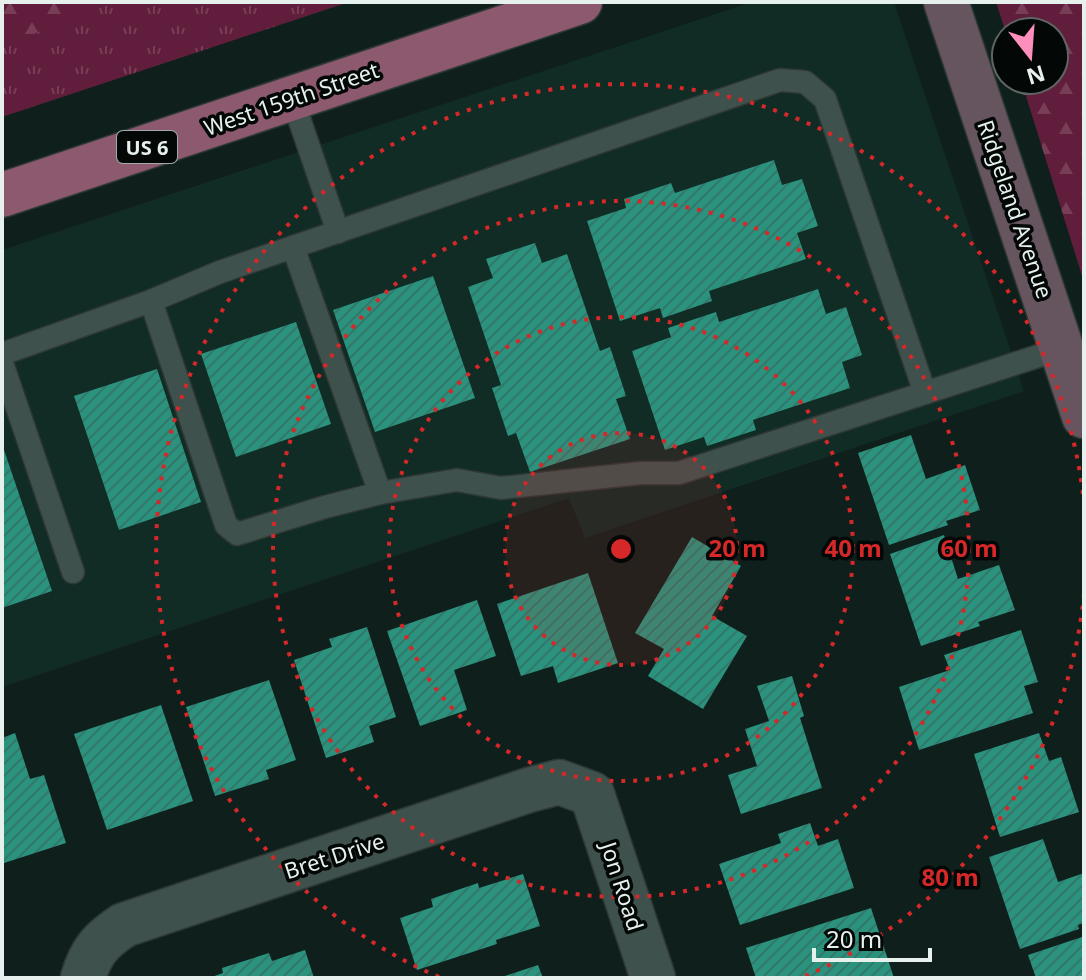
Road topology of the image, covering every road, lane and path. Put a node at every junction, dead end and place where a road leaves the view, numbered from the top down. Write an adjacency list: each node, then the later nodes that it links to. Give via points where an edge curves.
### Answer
1 (580, 2): 3 (main road, West 159th Street / US 6)
2 (946, 2): 8 (street, Ridgeland Avenue)
3 (292, 98): 4 (main road, West 159th Street / US 6); 5 (lane)
4 (2, 195)
5 (338, 232): 6 (lane); 11 (lane, via 780,80 805,82 825,99)
6 (293, 247): 7 (lane); 13 (lane)
7 (151, 301): 9 (lane); 13 (lane, via 226,525 237,534)
8 (1063, 348): 11 (lane); 12 (street, Ridgeland Avenue)
9 (2, 354)
10 (2, 363): 14 (lane)
11 (925, 393): 13 (lane, via 679,473 501,488 457,480)
12 (1084, 416)
13 (380, 493)
14 (73, 572)
15 (592, 794): 16 (street, Bret Drive, via 559,782 529,790 124,925 104,938); 17 (street, Jon Road)
16 (86, 969)
17 (653, 978)

